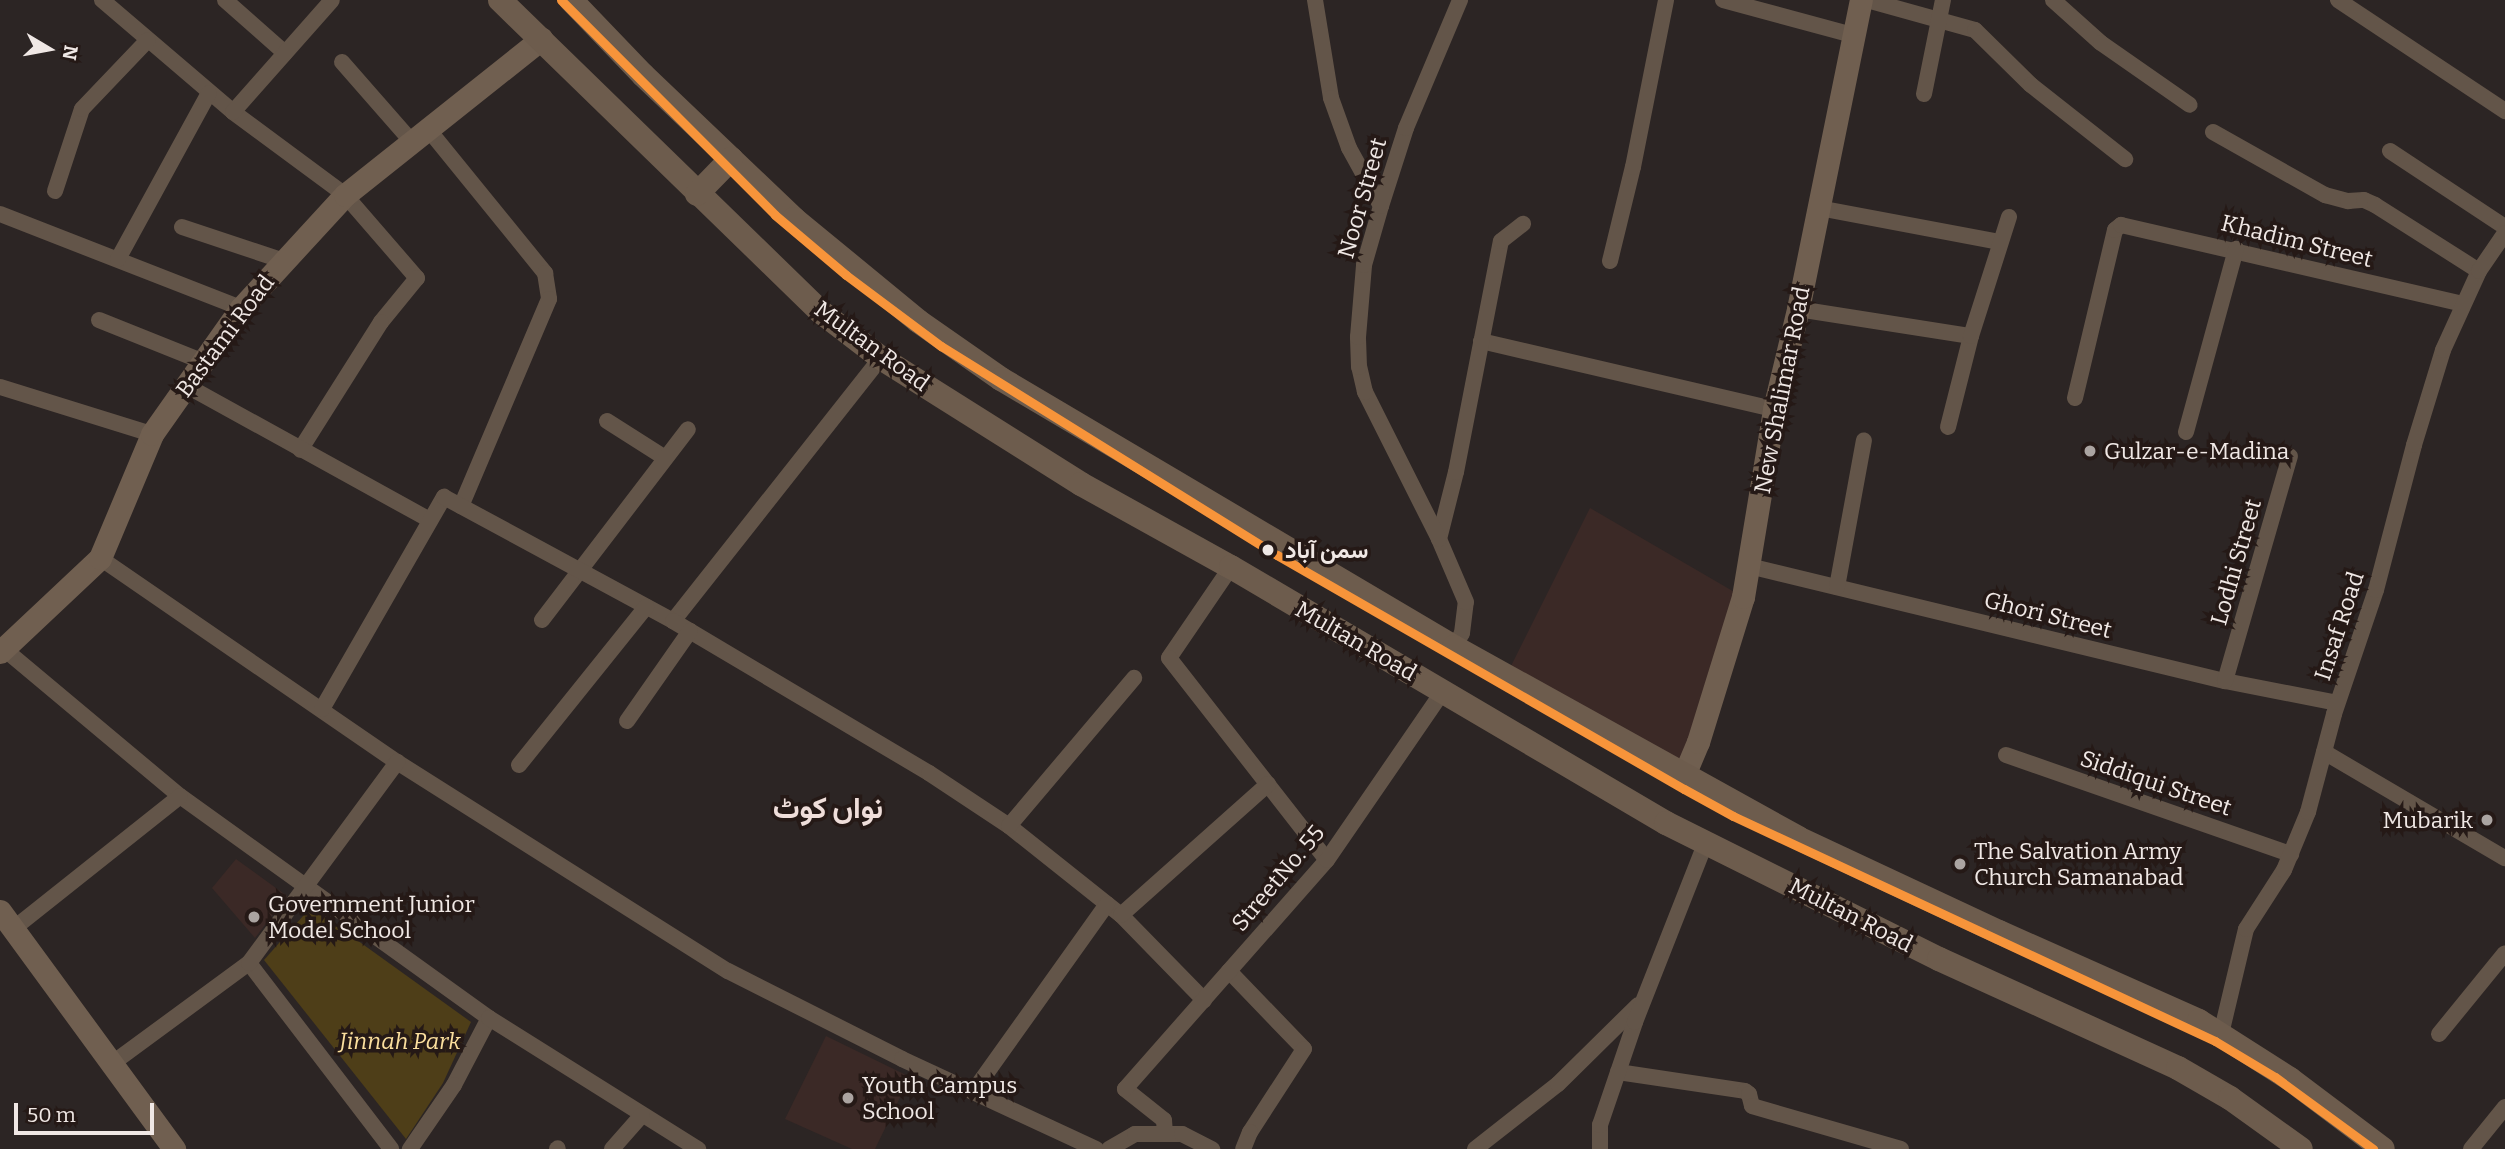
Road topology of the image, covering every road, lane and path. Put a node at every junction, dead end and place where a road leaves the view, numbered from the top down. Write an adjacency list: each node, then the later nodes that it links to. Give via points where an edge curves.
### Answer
1 (102, 0): 18 (street)
2 (225, 0): 19 (street)
3 (332, 0): 19 (street)
4 (500, 0): 17 (main road, Multan Road)
5 (571, 0): 29 (main road, Multan Road)
6 (1315, 0): 34 (street, via 1331,98 1349,148)
7 (1460, 0): 34 (street, Noor Street, via 1406,128)
8 (1666, 0): 46 (street)
9 (1723, 0): 16 (street)
10 (1861, 0): 16 (street, New Shalimar Road)
11 (1867, 0): 15 (street)
12 (1943, 0): 15 (street)
13 (2053, 0): 23 (street, via 2101,43)
14 (2338, 0): 24 (street)
15 (1939, 19): 22 (street); 30 (street, via 1975,30 2032,85)
16 (1856, 36): 35 (street, New Shalimar Road)
17 (541, 39): 27 (street, Bastami Road); 32 (main road, Multan Road)
18 (148, 40): 21 (street); 31 (street, via 82,109)
19 (285, 52): 25 (street)
20 (342, 62): 27 (street)
21 (209, 93): 25 (street); 44 (street)
22 (1924, 94)
23 (2190, 104)
24 (2505, 111)
25 (233, 112): 33 (street)
26 (2213, 132): 47 (street, via 2325,195 2375,205)
27 (420, 135): 33 (street, Bastami Road); 69 (street, via 545,272 549,299)
28 (2390, 151): 40 (street)
29 (731, 159): 32 (main road); 81 (main road, Multan Road, via 860,274 1001,379)
30 (2125, 159)
31 (55, 191)
32 (697, 194): 54 (main road, Multan Road, via 821,312)
33 (345, 195): 45 (street, Bastami Road); 66 (street, via 417,278 382,322)
34 (1381, 206): 71 (street, Noor Street, via 1364,265 1359,367 1369,402)
35 (1819, 208): 42 (street); 50 (street, New Shalimar Road)
36 (0, 214): 44 (street)
37 (2009, 216): 42 (street)
38 (1523, 224): 53 (street, via 1501,241)
39 (182, 227): 45 (street)
40 (2505, 227)
41 (2505, 233): 47 (street, Insaf Road)
42 (1999, 242): 52 (street)
43 (2236, 249): 48 (street, Khadim Street); 58 (street, Khadim Street, via 2121,225 2115,230); 63 (street)
44 (118, 259): 49 (street)
45 (285, 261): 49 (street, Bastami Road)
46 (1611, 261)
47 (2479, 271): 48 (street, Insaf Road)
48 (2462, 304): 86 (street, Insaf Road, via 2443,350 2376,590)
49 (241, 308): 55 (street, Bastami Road)
50 (1798, 309): 52 (street); 59 (street, New Shalimar Road)
51 (99, 320): 55 (street)
52 (1971, 336): 61 (street)
53 (1481, 341): 59 (street); 71 (street)
54 (881, 358): 74 (main road, Multan Road, via 1081,484); 79 (street)
55 (204, 362): 56 (street, Bastami Road)
56 (187, 386): 64 (street, Bastami Road); 66 (street)
57 (0, 387): 64 (street)
58 (2075, 398)
59 (1774, 409): 73 (street, New Shalimar Road)
60 (607, 421): 68 (street)
61 (1948, 428)
62 (688, 429): 68 (street)
63 (2186, 432)
64 (152, 434): 72 (street, Bastami Road)
65 (1864, 440): 76 (street)
66 (300, 450): 70 (street)
67 (2290, 456): 84 (street, Lodhi Street)
68 (665, 458): 75 (street)
69 (461, 506): 70 (street, via 444,497); 75 (street)
70 (430, 520): 87 (street)
71 (1439, 539): 81 (street, Noor Street, via 1466,602 1462,633)
72 (100, 558): 82 (street, Bastami Road); 87 (street)
73 (1749, 566): 76 (street, Ghori Street); 93 (street, New Shalimar Road, via 1698,742)
74 (1231, 567): 85 (main road, Multan Road); 94 (street, via 1169,658)
75 (579, 570): 77 (street); 78 (street)
76 (1838, 587): 84 (street, Ghori Street)
77 (646, 607): 79 (street); 92 (street)
78 (542, 620)
79 (673, 621): 80 (street)
80 (691, 631): 88 (street); 96 (street)
81 (1454, 647): 93 (main road, Multan Road)
82 (2, 651): 95 (street)
83 (1134, 678): 96 (street)
84 (2225, 681): 86 (street, Ghori Street)
85 (1443, 691): 97 (main road, Multan Road, via 1568,768); 100 (street, StreetNo. 55)
86 (2337, 703): 89 (street, Insaf Road)
87 (322, 709): 91 (street)
88 (627, 721)
89 (2324, 752): 98 (street, Insaf Road); 99 (street)
90 (2006, 755): 98 (street, Siddiqui Street)
91 (397, 762): 101 (street); 115 (street, via 728,971)
92 (519, 765)
93 (1684, 775): 111 (main road, Multan Road, via 1798,838)
94 (1268, 784): 100 (street); 103 (street)
95 (180, 796): 101 (street); 104 (street)
96 (1009, 825): 102 (street)
97 (1706, 842): 108 (street); 130 (main road, Multan Road, via 1939,959 2178,1068 2230,1098)
98 (2291, 854): 111 (street, Insaf Road, via 2246,929)
99 (2505, 857)
100 (1327, 860): 107 (street, StreetNo. 55)
101 (304, 889): 106 (street); 110 (street)
102 (1107, 904): 103 (street); 115 (street)
103 (1121, 915): 109 (street)
104 (6, 920): 113 (street)
105 (2505, 953): 112 (street)
106 (249, 963): 113 (street); 120 (street)
107 (1230, 971): 109 (street, StreetNo. 55); 126 (street, via 1304,1049)
108 (1644, 999): 114 (street); 127 (street, via 1558,1084)
109 (1204, 1000): 118 (street, StreetNo. 55, via 1125,1089 1164,1120)
110 (489, 1018): 117 (street); 121 (street, via 454,1085)
111 (2221, 1034): 131 (main road, Multan Road, via 2346,1118)
112 (2439, 1034)
113 (110, 1065): 119 (street)
114 (1618, 1072): 128 (street, via 1600,1125); 129 (street, via 1748,1092 1752,1106)
115 (973, 1092): 124 (street)
116 (2505, 1107): 132 (street)
117 (642, 1115): 122 (street); 123 (street)
118 (1165, 1134): 124 (street, via 1135,1134); 125 (street, via 1182,1134)
119 (174, 1149)
120 (391, 1149)
121 (410, 1149)
122 (612, 1149)
123 (698, 1149)
124 (1106, 1149)
125 (1212, 1149)
126 (1243, 1149)
127 (1475, 1149)
128 (1600, 1149)
129 (1901, 1149)
130 (2301, 1149)
131 (2383, 1149)
132 (2471, 1149)

